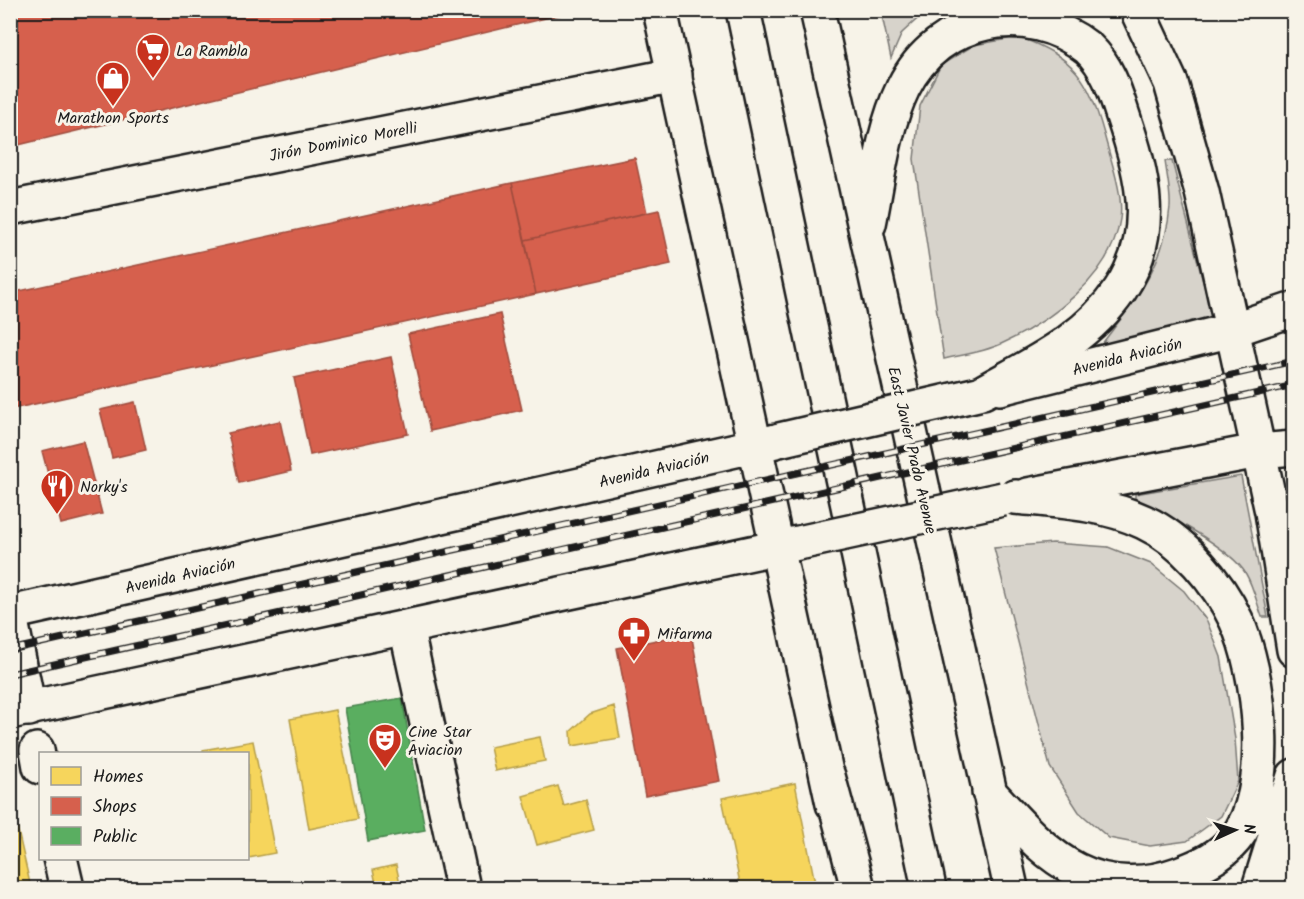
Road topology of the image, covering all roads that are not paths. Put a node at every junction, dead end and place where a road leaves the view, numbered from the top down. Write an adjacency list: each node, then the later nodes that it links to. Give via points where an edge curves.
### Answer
1 (660, 10): 5 (main road)
2 (743, 10): 29 (main road)
3 (817, 10): 7 (main road, East Javier Prado Avenue)
4 (1137, 10): 9 (main road, via 1171,83 1202,192)
5 (675, 75): 6 (main road, Jirón Dominico Morelli); 11 (main road)
6 (10, 208)
7 (866, 238): 10 (main road, via 895,106 913,71 943,38 970,23 991,18 1034,19 1073,36 1103,66 1113,85 1143,183 1142,232 1137,254 1120,289 1092,324 1071,342); 22 (main road, East Javier Prado Avenue)
8 (1293, 309): 9 (main road, Avenida Aviación)
9 (1232, 330): 10 (main road, Avenida Aviación); 13 (main road)
10 (981, 393): 11 (main road, Avenida Aviación, bridge)
11 (766, 443): 15 (main road); 16 (main road, Avenida Aviación)
12 (1293, 448): 13 (main road)
13 (1258, 452): 14 (main road); 18 (main road, via 1272,512)
14 (1009, 498): 15 (main road, bridge); 22 (main road, via 1068,502 1144,522 1176,543 1208,576 1236,620 1254,680 1260,768 1248,817 1237,837 1220,855 1161,880 1134,884 1077,871 1050,854)
15 (789, 545): 17 (main road); 20 (main road)
16 (10, 614): 19 (main road)
17 (406, 627): 19 (main road); 26 (main road)
18 (1293, 650)
19 (20, 710)
20 (828, 776): 27 (main road); 28 (main road)
21 (1293, 776): 31 (main road)
22 (989, 792): 30 (main road, East Javier Prado Avenue)
23 (60, 860): 25 (main road)
24 (1293, 876): 32 (main road)
25 (67, 888)
26 (463, 888)
27 (849, 888)
28 (858, 888)
29 (929, 888)
30 (1011, 888)
31 (1259, 888)
32 (1289, 888)

